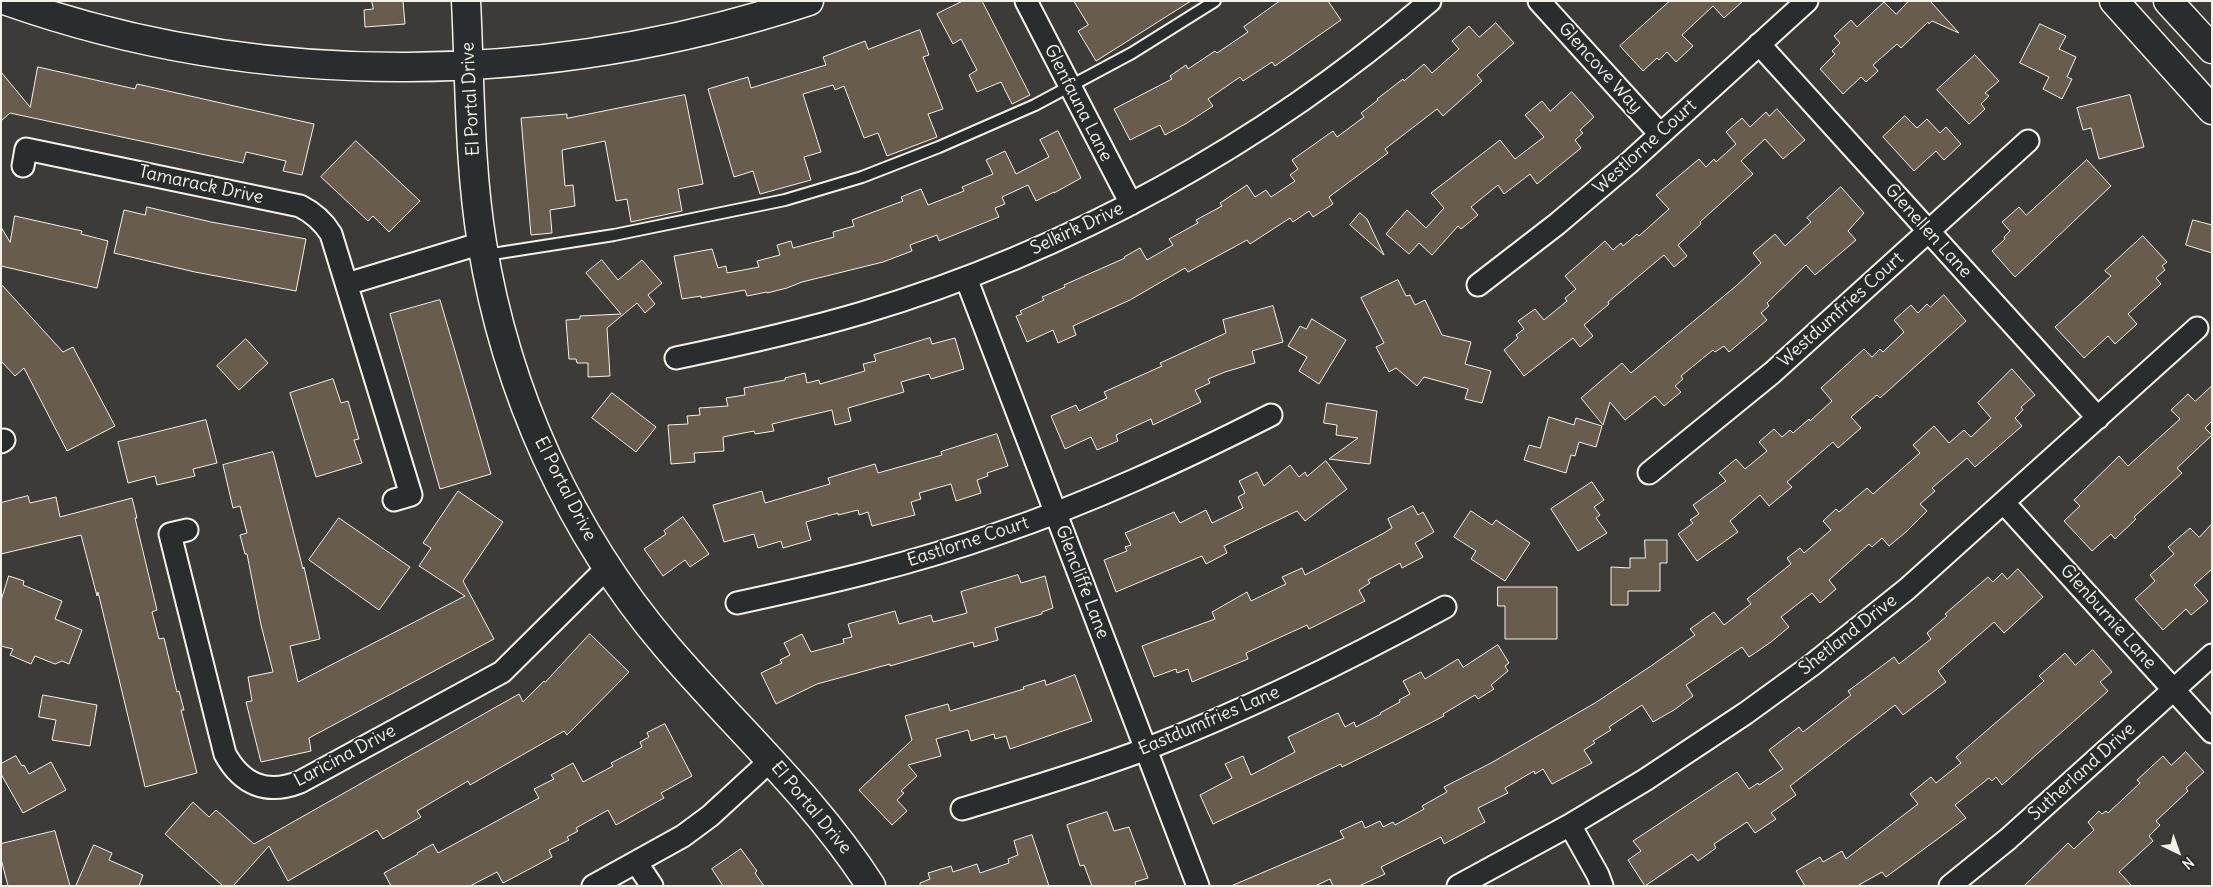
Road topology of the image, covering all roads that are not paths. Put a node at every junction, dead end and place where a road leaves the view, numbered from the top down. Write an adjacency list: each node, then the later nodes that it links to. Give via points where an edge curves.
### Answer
1 (7, 1): 13 (street, via 93,27 222,54 353,66)
2 (466, 1): 13 (street, El Portal Drive)
3 (809, 1): 13 (street, via 660,42 527,62)
4 (1026, 1): 14 (street, Glenfauna Lane)
5 (1214, 1): 14 (lane, via 1132,53)
6 (1430, 1): 19 (street, Selkirk Drive, via 1333,78 1266,125)
7 (1539, 1): 16 (street, Glencove Way)
8 (1807, 1): 11 (street, Westlorne Court)
9 (2114, 1): 15 (street)
10 (2168, 1): 12 (street)
11 (1759, 44): 16 (street, Westlorne Court); 20 (street, Glenellen Lane)
12 (2212, 49)
13 (469, 66): 21 (street, El Portal Drive)
14 (1070, 86): 19 (street, Glenfauna Lane); 21 (lane, via 939,147 862,177 785,200 614,234)
15 (2212, 110)
16 (1660, 134): 24 (street, Westlorne Court, via 1557,224)
17 (2028, 141): 20 (street, Westdumfries Court)
18 (23, 166): 23 (street, Tamarack Drive, via 26,149 300,206 324,222)
19 (1131, 204): 22 (street, Selkirk Drive)
20 (1929, 231): 28 (street, Glenellen Lane); 29 (street, Westdumfries Court, via 1772,373)
21 (483, 249): 23 (street); 34 (street, El Portal Drive, via 511,367 531,420 580,523)
22 (966, 278): 26 (street, Selkirk Drive, via 784,335); 32 (street, Glencliffe Lane)
23 (347, 284): 30 (street, Tamarack Drive, via 411,495)
24 (1478, 286)
25 (2197, 328): 28 (street, Shetland Drive)
26 (676, 358)
27 (1272, 415): 32 (street, Eastlorne Court, via 1148,475)
28 (2098, 418): 31 (street, Shetland Drive)
29 (1649, 473)
30 (394, 500)
31 (2004, 502): 38 (street, Glenburnie Lane); 43 (street, Shetland Drive, via 1907,589 1812,665 1653,775)
32 (1056, 513): 35 (street, Eastlorne Court, via 905,563); 40 (street, Glencliffe Lane)
33 (187, 530): 34 (street, Laricina Drive, via 170,534 225,754 232,768 244,779 272,788 300,782 502,672)
34 (608, 568): 41 (street, El Portal Drive, via 667,647)
35 (737, 603)
36 (1445, 607): 40 (street, Eastdumfries Lane, via 1312,677)
37 (2212, 655): 38 (street, Sutherland Drive)
38 (2173, 689): 39 (street, Glenburnie Lane); 51 (street, Sutherland Drive, via 2008,839)
39 (2212, 732)
40 (1146, 749): 42 (street, Eastdumfries Lane); 48 (street, Glencliffe Lane)
41 (771, 760): 44 (street, via 710,816 683,836); 47 (street, El Portal Drive, via 824,821)
42 (962, 810)
43 (1570, 825): 49 (street, Shetland Drive); 50 (street)
44 (636, 862): 45 (street); 46 (street)
45 (593, 886)
46 (652, 886)
47 (871, 886)
48 (1198, 886)
49 (1458, 886)
50 (1602, 886)
51 (1950, 886)

